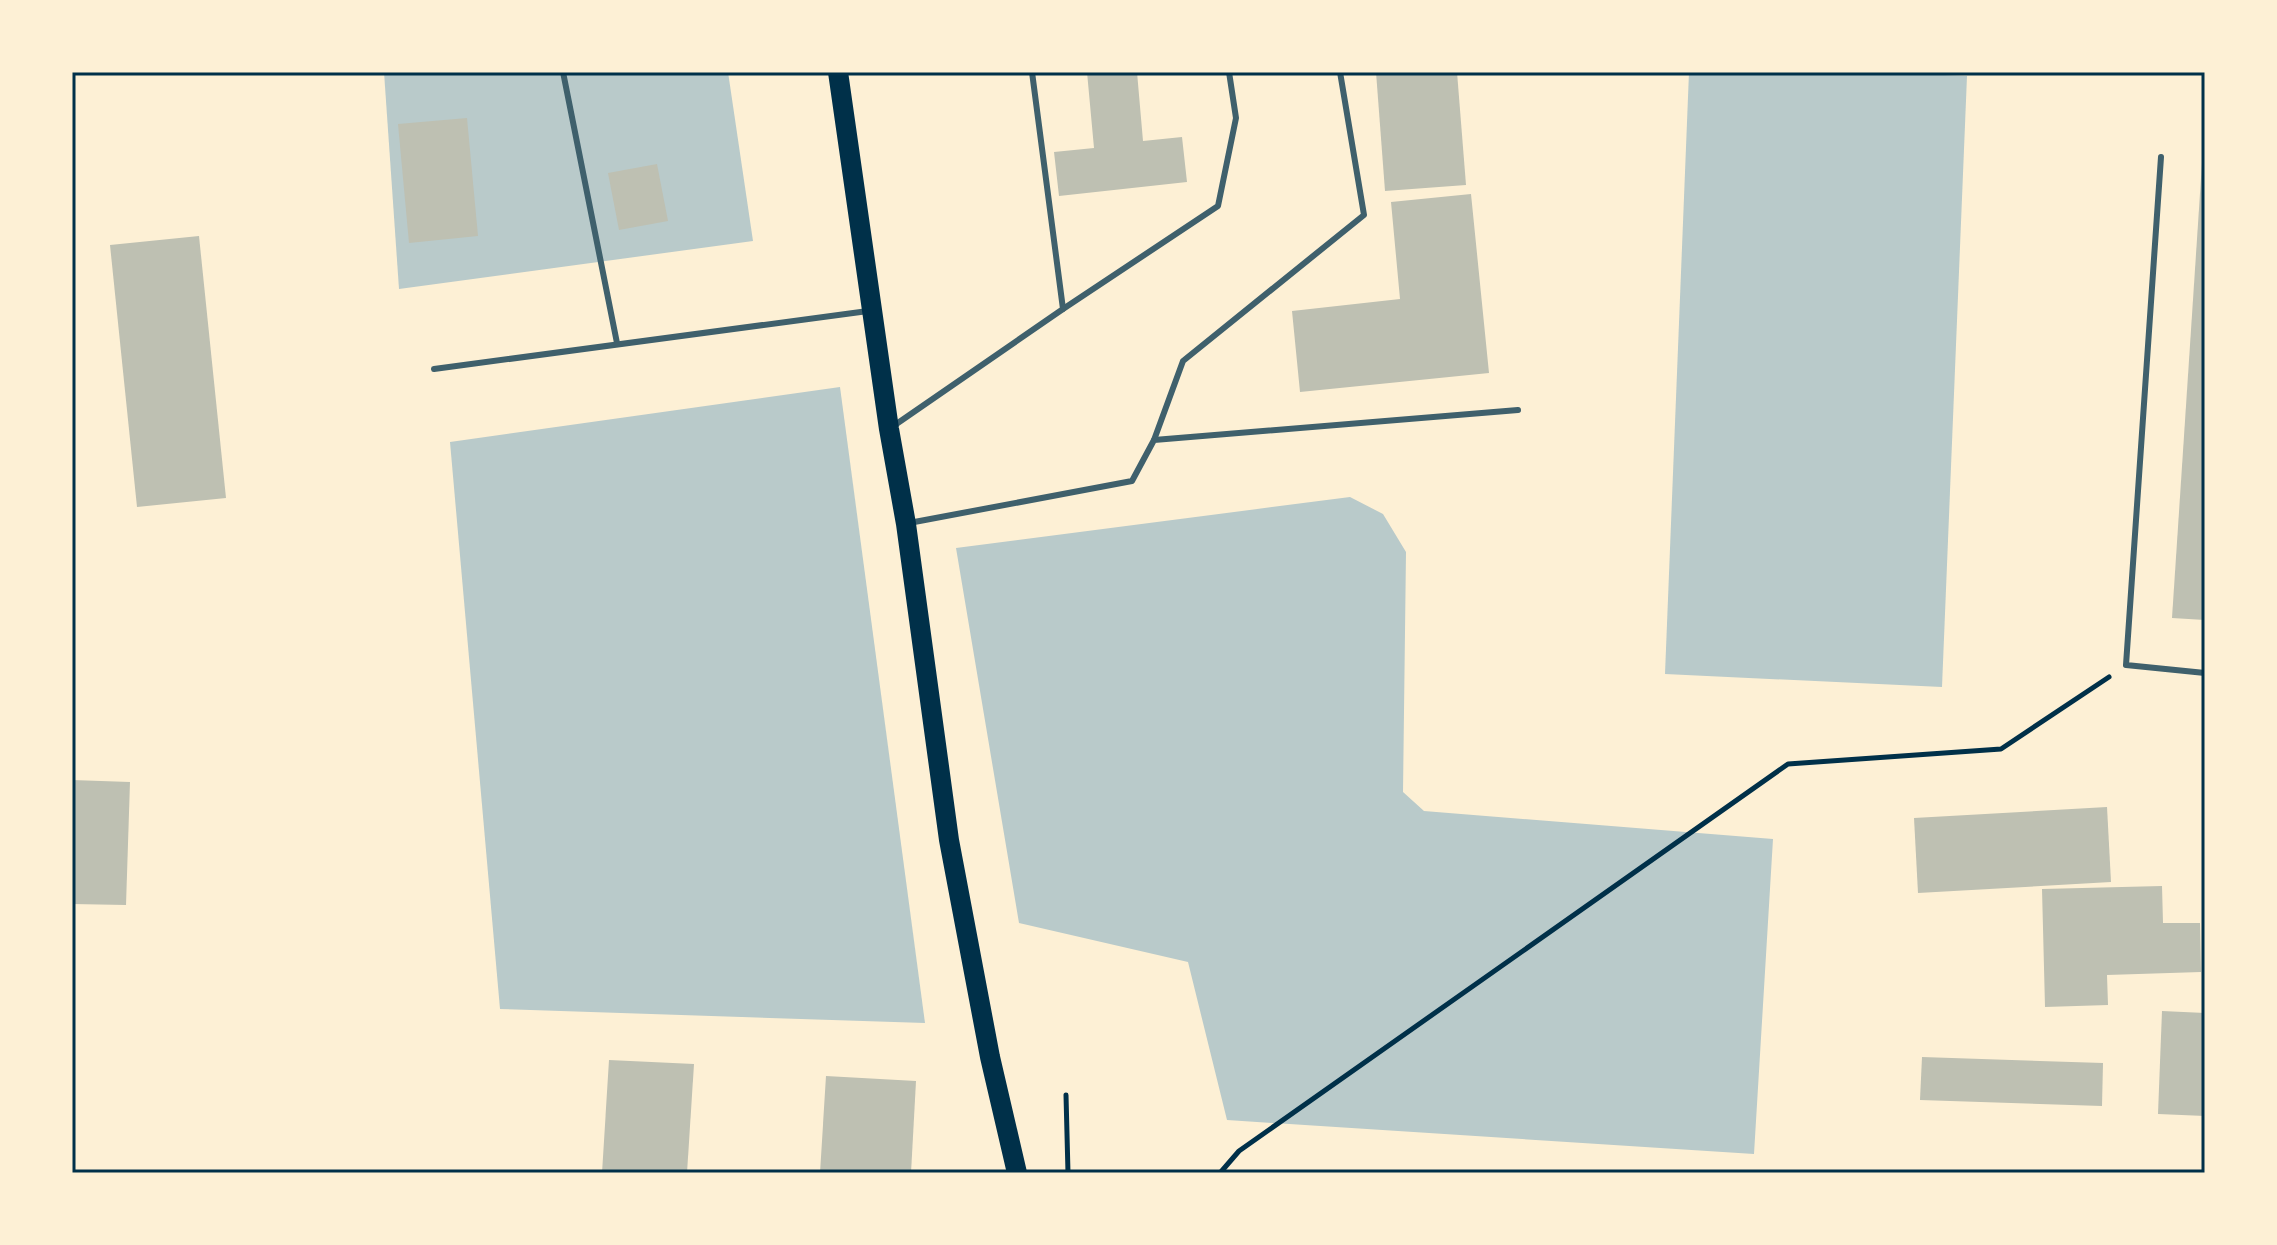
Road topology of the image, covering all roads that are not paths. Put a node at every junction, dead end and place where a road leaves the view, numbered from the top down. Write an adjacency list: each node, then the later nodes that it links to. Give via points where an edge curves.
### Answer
1 (563, 72): 9 (lane)
2 (838, 72): 8 (main road)
3 (1032, 72): 7 (lane)
4 (1229, 72): 7 (lane, via 1236,118 1218,206)
5 (1340, 72): 13 (lane, via 1364,215 1183,361)
6 (2161, 157): 15 (lane, via 2126,665)
7 (1063, 309): 12 (lane)
8 (871, 311): 9 (lane); 12 (main road)
9 (617, 343): 10 (lane)
10 (434, 369)
11 (1518, 410): 13 (lane)
12 (889, 429): 14 (main road)
13 (1154, 440): 14 (lane, via 1132,481)
14 (906, 524): 16 (main road, via 949,840)
15 (2205, 673)
16 (1017, 1173)

